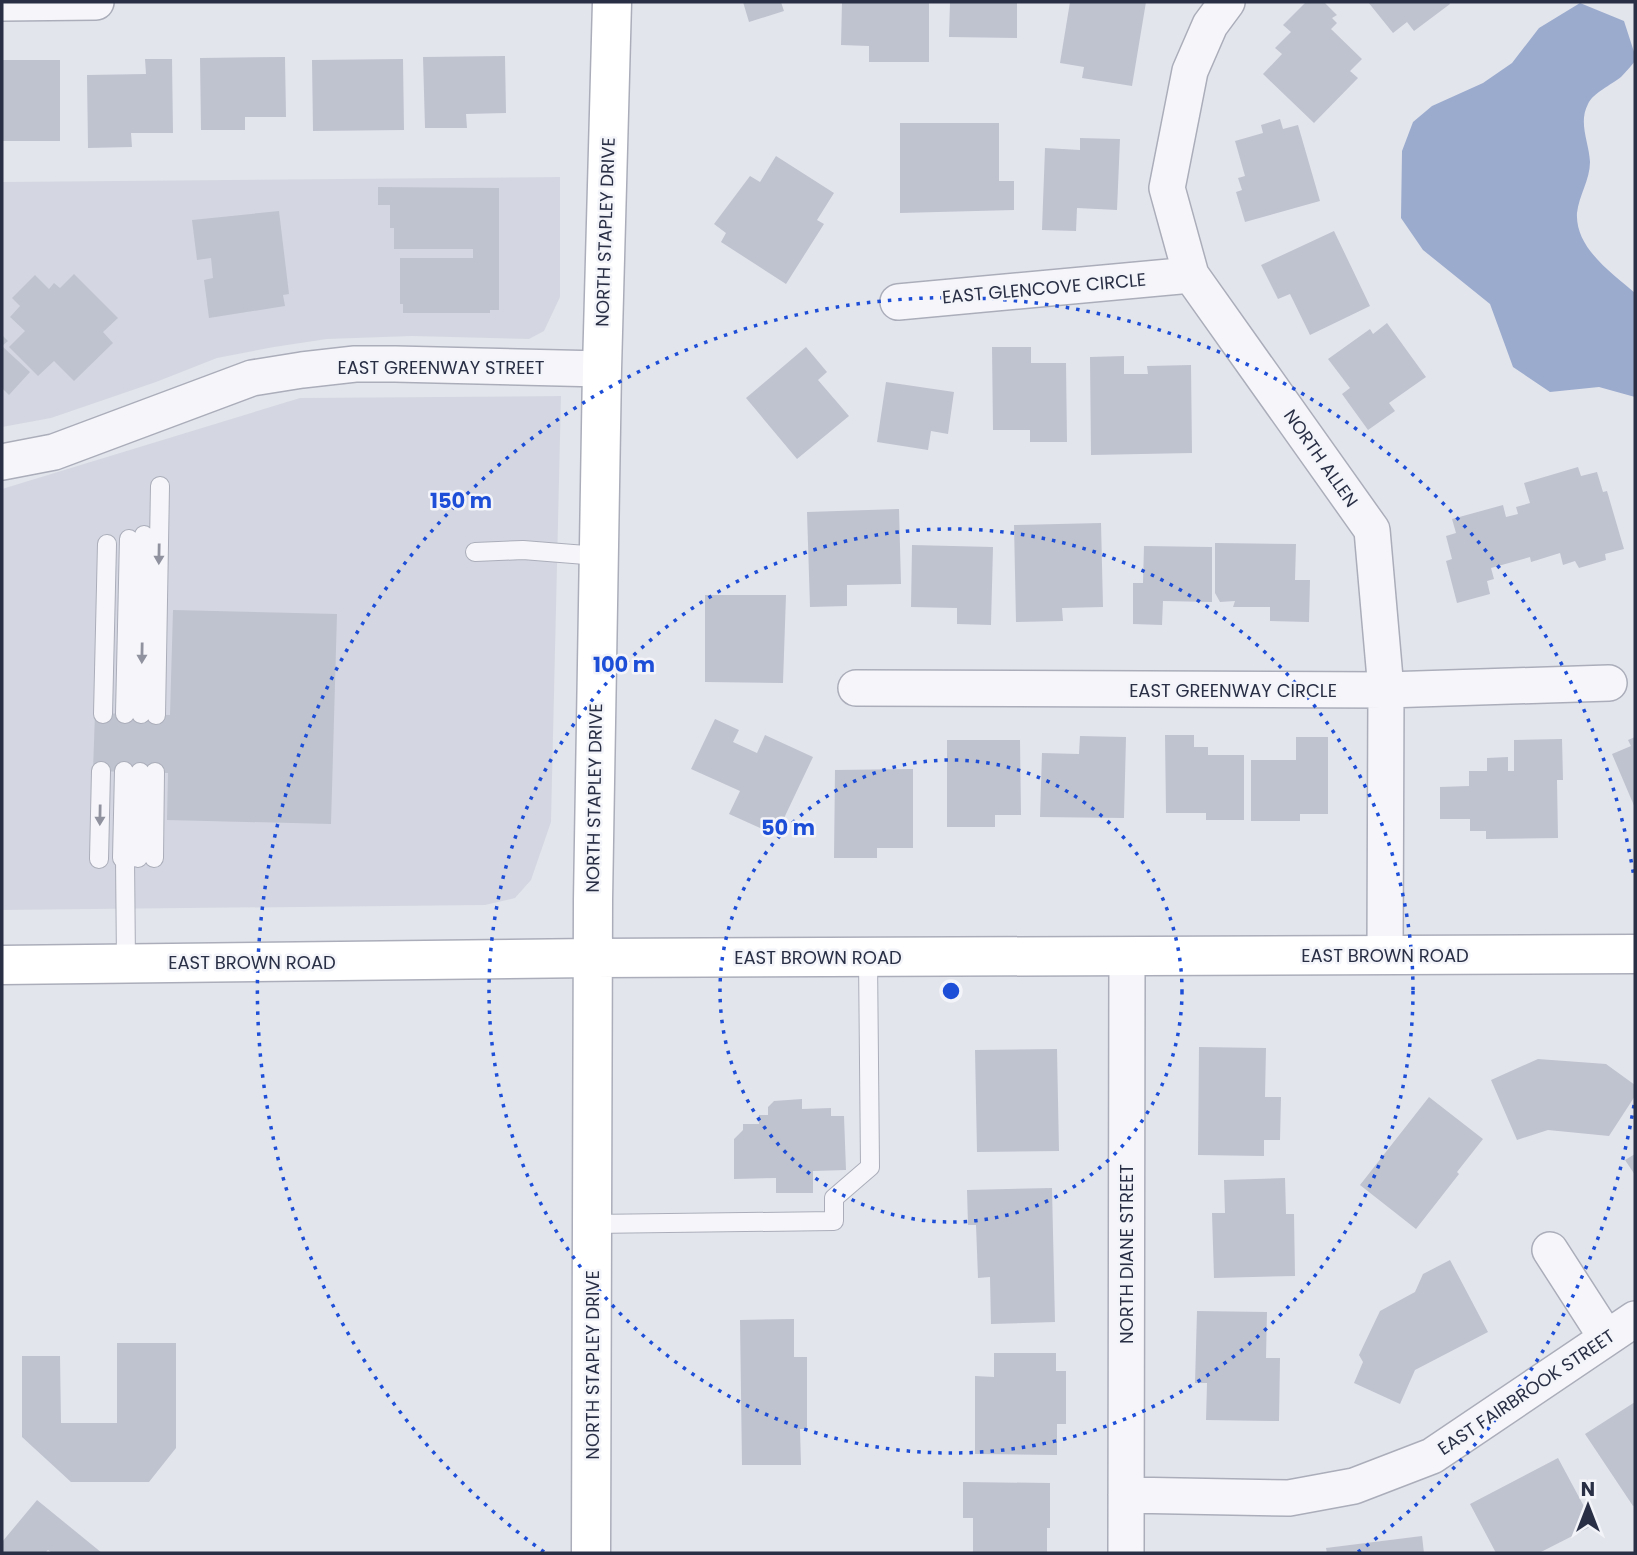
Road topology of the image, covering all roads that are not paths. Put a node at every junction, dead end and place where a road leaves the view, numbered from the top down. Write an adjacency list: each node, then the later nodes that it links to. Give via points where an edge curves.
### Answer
1 (96, 2): 4 (street)
2 (612, 2): 7 (main road, NORTH STAPLEY DRIVE)
3 (1227, 2): 5 (street, NORTH ALLEN, via 1210,25 1190,71 1167,188)
4 (2, 3)
5 (1191, 275): 6 (street, EAST GLENCOVE CIRCLE); 16 (street, NORTH ALLEN, via 1372,530)
6 (898, 302)
7 (602, 369): 8 (street, EAST GREENWAY STREET, via 382,364 302,370 252,378 54,452); 13 (main road, NORTH STAPLEY DRIVE)
8 (2, 462)
9 (160, 486): 10 (lane, one-way to 10, via 141,714)
10 (137, 537)
11 (107, 544): 17 (lane)
12 (474, 552): 13 (lane, via 523,550)
13 (598, 556): 25 (main road, NORTH STAPLEY DRIVE)
14 (1609, 683): 16 (street, EAST GREENWAY CIRCLE)
15 (856, 688): 16 (street, EAST GREENWAY CIRCLE)
16 (1386, 690): 22 (street, NORTH ALLEN)
17 (103, 714)
18 (101, 771): 20 (lane, one-way to 20)
19 (135, 858): 19 (lane, via 140,771); 26 (lane)
20 (100, 859)
21 (1635, 954): 22 (main road, EAST BROWN ROAD)
22 (1385, 955): 23 (main road, EAST BROWN ROAD)
23 (1127, 956): 24 (main road, EAST BROWN ROAD); 32 (street, NORTH DIANE STREET)
24 (867, 957): 25 (main road, EAST BROWN ROAD); 28 (lane, via 870,1167 834,1198 834,1221)
25 (593, 958): 26 (main road, EAST BROWN ROAD); 28 (main road, NORTH STAPLEY DRIVE)
26 (126, 963): 27 (main road, EAST BROWN ROAD)
27 (2, 965)
28 (592, 1224): 33 (main road, NORTH STAPLEY DRIVE)
29 (1550, 1250): 31 (street)
30 (1635, 1319): 31 (street, EAST FAIRBROOK STREET)
31 (1606, 1337): 32 (street, EAST FAIRBROOK STREET, via 1432,1456 1354,1486 1289,1498)
32 (1126, 1495): 34 (street, NORTH DIANE STREET)
33 (591, 1553)
34 (1126, 1553)

